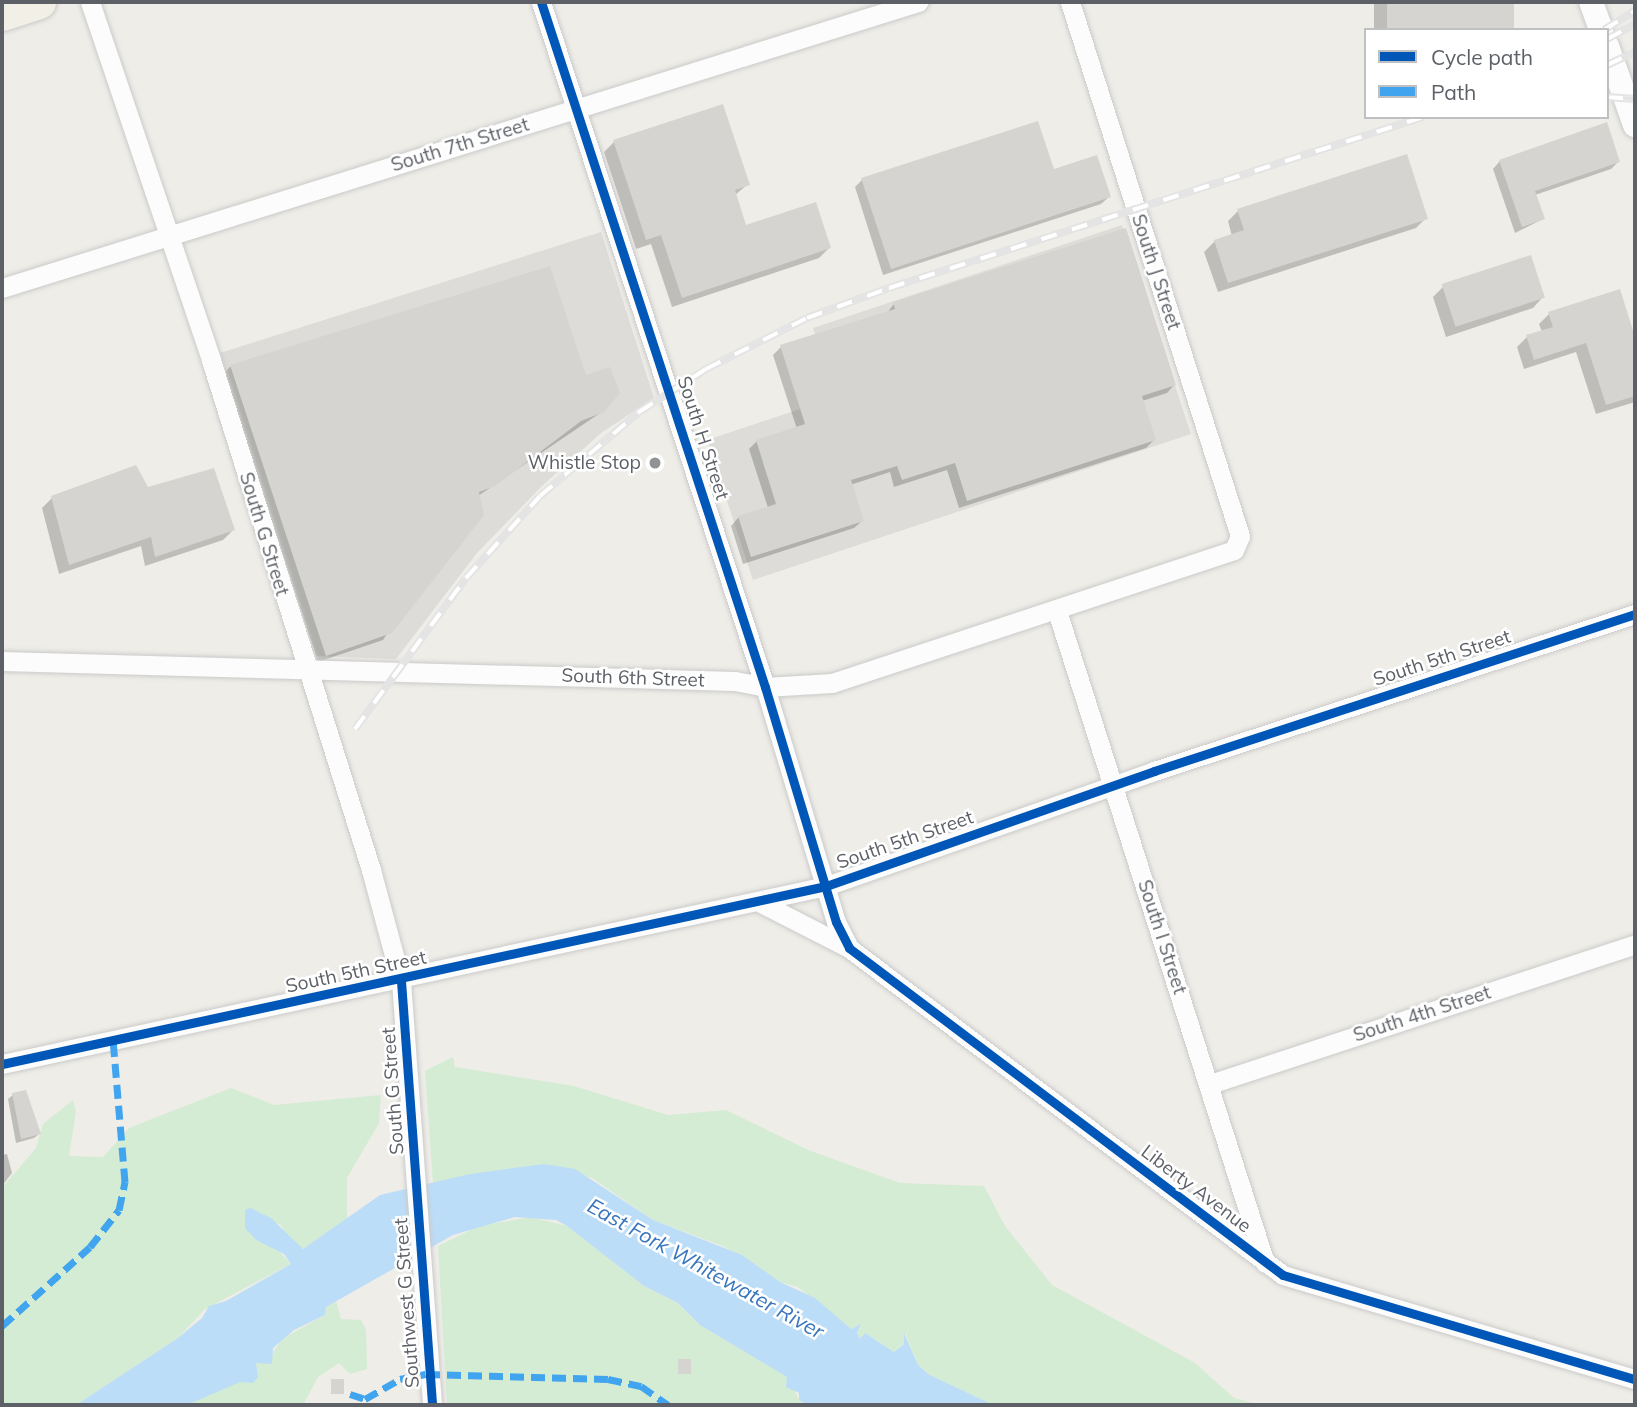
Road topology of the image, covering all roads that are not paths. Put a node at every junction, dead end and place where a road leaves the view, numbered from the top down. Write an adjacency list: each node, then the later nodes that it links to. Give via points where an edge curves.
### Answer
1 (39, 2): 7 (highway)
2 (90, 2): 12 (street, South G Street)
3 (541, 2): 10 (street, South H Street)
4 (918, 2): 10 (street, South 7th Street)
5 (1070, 2): 14 (street, South J Street)
6 (1591, 2): 8 (street)
7 (2, 14)
8 (1600, 28)
9 (1609, 52): 11 (street)
10 (578, 109): 12 (street, South 7th Street); 19 (street, South H Street)
11 (1635, 125)
12 (169, 236): 13 (street, South 7th Street); 18 (street, South G Street)
13 (2, 288)
14 (1240, 544): 15 (street, South 6th Street, via 1217,557)
15 (1056, 611): 19 (street, South 6th Street, via 832,683); 20 (street, South I Street)
16 (1635, 614): 20 (street, South 5th Street)
17 (2, 661): 18 (street, South 6th Street)
18 (306, 668): 19 (street, South 6th Street, via 734,681); 25 (street, South G Street, via 371,870)
19 (765, 687): 21 (street, South H Street)
20 (1114, 787): 21 (street, South 5th Street); 27 (street, South I Street)
21 (826, 886): 22 (street, South 5th Street); 24 (street)
22 (761, 903): 24 (street, Liberty Avenue); 25 (street, South 5th Street)
23 (1635, 944): 27 (street, South 4th Street)
24 (849, 948): 29 (street, Liberty Avenue)
25 (401, 981): 26 (street, South 5th Street); 28 (street, South G Street)
26 (2, 1064)
27 (1210, 1084): 29 (street, South I Street)
28 (418, 1198): 31 (street, Southwest G Street)
29 (1265, 1263): 30 (street, Liberty Avenue, via 1304,1282)
30 (1635, 1379)
31 (432, 1405)

